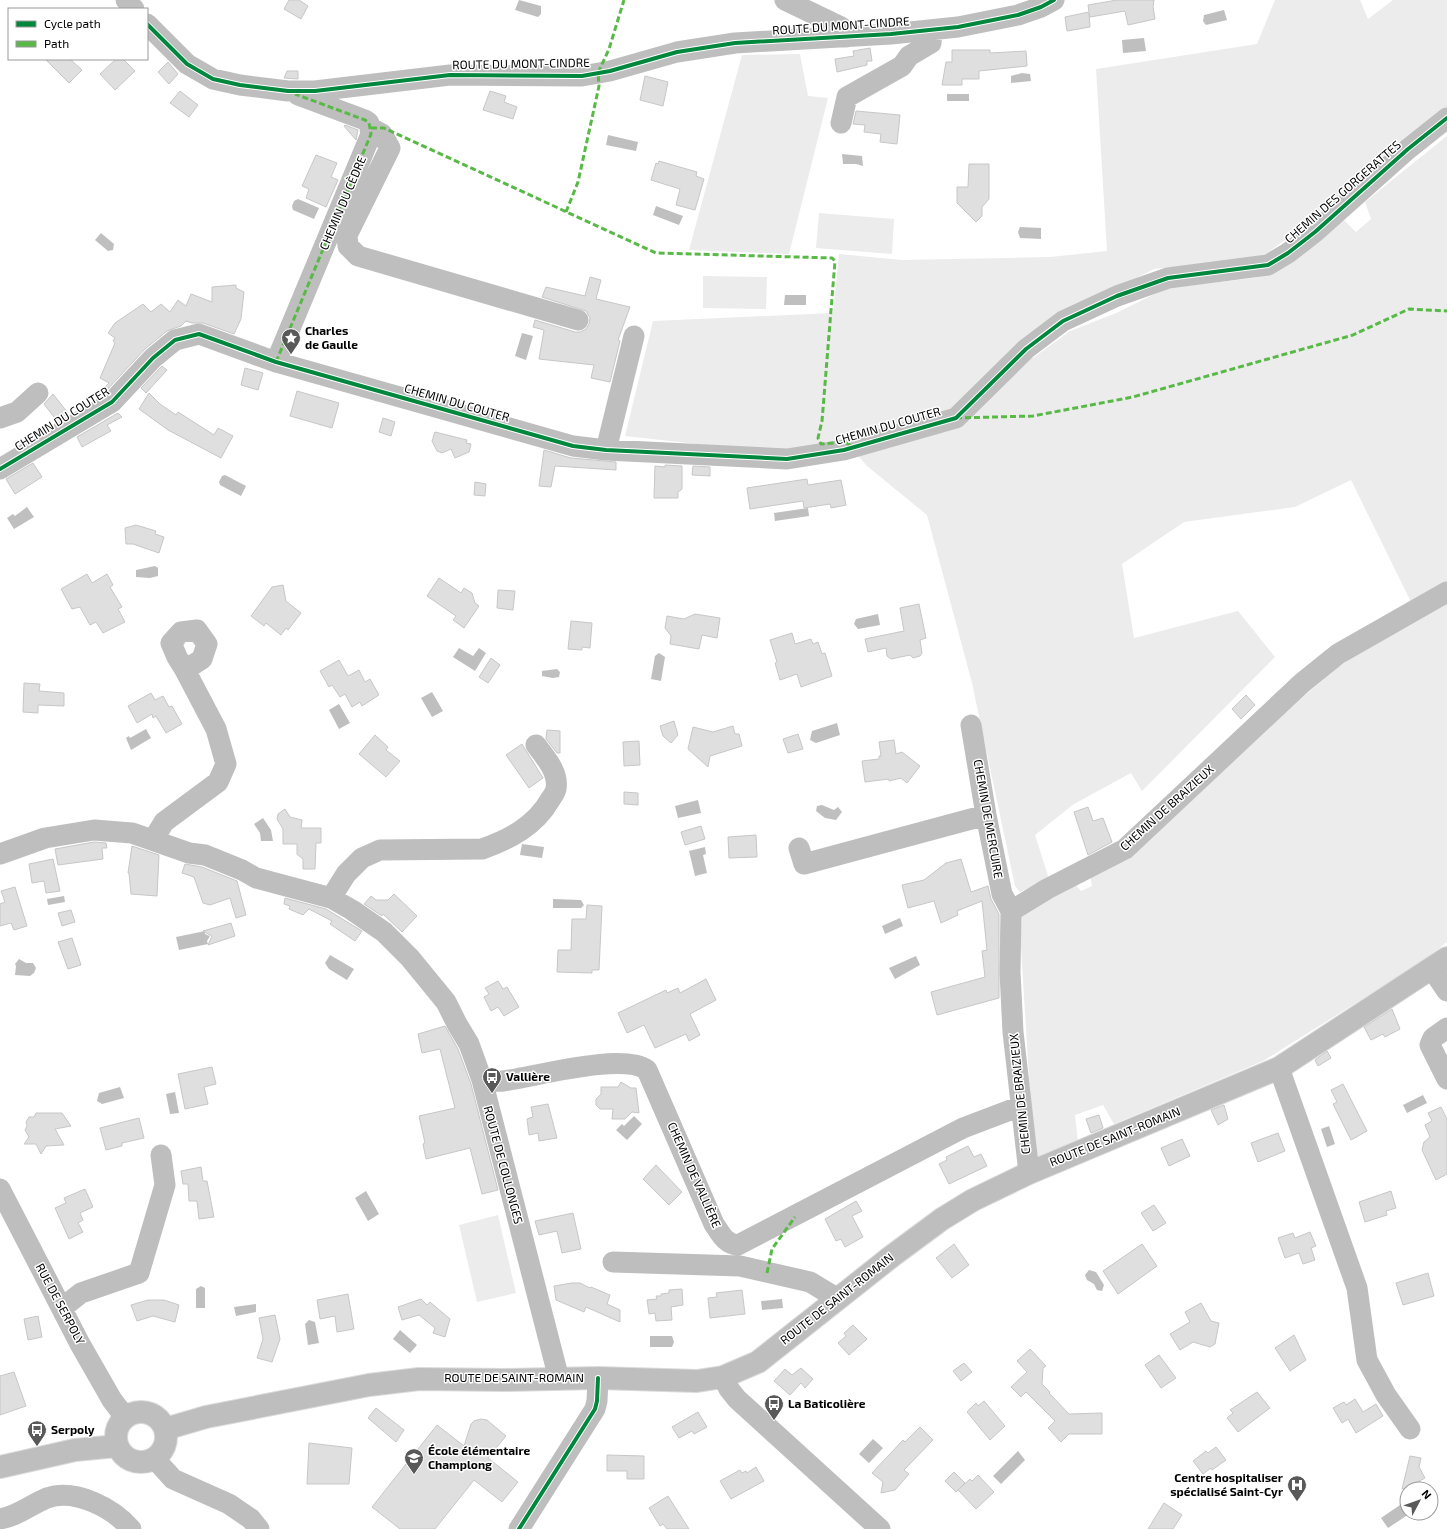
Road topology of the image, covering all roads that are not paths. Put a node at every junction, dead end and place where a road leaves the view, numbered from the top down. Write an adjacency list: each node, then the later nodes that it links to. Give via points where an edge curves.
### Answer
1 (126, 0): 4 (street)
2 (785, 0): 7 (street, via 841,27)
3 (1054, 0): 6 (street, ROUTE DU MONT-CINDRE, via 1018,14 958,28)
4 (133, 8)
5 (148, 25): 8 (street, ROUTE DU MONT-CINDRE, via 188,64 213,79)
6 (932, 30): 7 (street, ROUTE DU MONT-CINDRE); 10 (street, via 932,44 909,56 902,66 847,97)
7 (846, 36): 8 (street, ROUTE DU MONT-CINDRE, via 735,43 677,52 610,71 582,76 450,75 315,91)
8 (288, 91): 11 (street, via 364,120)
9 (1447, 118): 17 (street, CHEMIN DES GORGERATTES, via 1288,253 1268,264 1168,278 1117,296 1063,321 1026,349)
10 (841, 123)
11 (371, 128): 12 (street, via 382,134 390,148 347,235 348,246 358,256); 14 (street, CHEMIN DU CÈDRE, via 372,134)
12 (578, 320)
13 (634, 336): 18 (street)
14 (276, 362): 18 (street, CHEMIN DU COUTER, via 573,446); 19 (street, CHEMIN DU COUTER, via 199,334 175,340 153,358 112,402)
15 (38, 393): 16 (street, via 17,412)
16 (0, 418)
17 (956, 418): 18 (street, CHEMIN DU COUTER, via 844,450 787,459)
18 (606, 450)
19 (0, 469)
20 (1447, 592): 29 (street, CHEMIN DE BRAIZIEUX, via 1338,654 1302,683 1125,849 1047,889)
21 (185, 670): 25 (street, via 216,729 226,764 218,782 164,822)
22 (972, 725): 24 (street, CHEMIN DE MERCUIRE)
23 (536, 745): 28 (street, via 551,765 556,790 527,828 482,850 380,850 362,858 346,874)
24 (986, 815): 26 (street, via 804,864); 29 (street, CHEMIN DE MERCUIRE, via 1002,894)
25 (153, 840): 27 (street, ROUTE DE COLLONGES, via 132,833 94,830 45,838); 28 (street, ROUTE DE COLLONGES, via 189,854 205,856 256,878)
26 (799, 848)
27 (0, 854)
28 (331, 898): 35 (street, ROUTE DE COLLONGES, via 384,932 410,958 446,1002 469,1044)
29 (1011, 911): 36 (street, CHEMIN DE BRAIZIEUX, via 1010,972)
30 (1440, 963): 31 (street); 33 (main road, ROUTE DE SAINT-ROMAIN)
31 (1447, 991)
32 (1447, 1028): 34 (street, via 1433,1038 1430,1045)
33 (1279, 1068): 38 (main road, ROUTE DE SAINT-ROMAIN); 48 (street, via 1357,1288 1367,1360 1386,1395)
34 (1446, 1075)
35 (482, 1080): 36 (street, CHEMIN DE VALLIÈRE, via 501,1081 607,1064 640,1065 647,1070 714,1224 730,1245 738,1245 808,1211 963,1128); 45 (street, ROUTE DE COLLONGES)
36 (1021, 1106): 38 (street, CHEMIN DE BRAIZIEUX)
37 (161, 1154): 42 (street, via 164,1185 139,1273 81,1293)
38 (1029, 1173): 41 (main road, ROUTE DE SAINT-ROMAIN, via 973,1200 942,1219)
39 (0, 1189): 42 (street, RUE DE SERPOLY)
40 (613, 1262): 41 (street, via 740,1266 810,1282)
41 (838, 1299): 43 (main road, ROUTE DE SAINT-ROMAIN, via 758,1362)
42 (62, 1308): 46 (street, RUE DE SERPOLY, via 112,1400)
43 (723, 1377): 44 (main road, ROUTE DE SAINT-ROMAIN, via 697,1381); 56 (street, via 737,1399)
44 (598, 1378): 45 (main road, ROUTE DE SAINT-ROMAIN); 55 (street, via 595,1409)
45 (559, 1379): 47 (main road, ROUTE DE SAINT-ROMAIN, via 419,1379 206,1417)
46 (125, 1417): 47 (main road, via 140,1411 148,1412 162,1422); 49 (main road, via 116,1430)
47 (165, 1429): 50 (main road, via 164,1446)
48 (1410, 1429)
49 (117, 1446): 50 (main road, via 126,1458 133,1461 148,1461); 51 (main road, via 75,1450)
50 (154, 1458): 54 (street, via 173,1479 229,1504 251,1519)
51 (0, 1467)
52 (0, 1519): 53 (street, via 13,1517 48,1498 70,1495 92,1501 121,1517)
53 (132, 1529)
54 (259, 1529)
55 (519, 1529)
56 (880, 1529)

